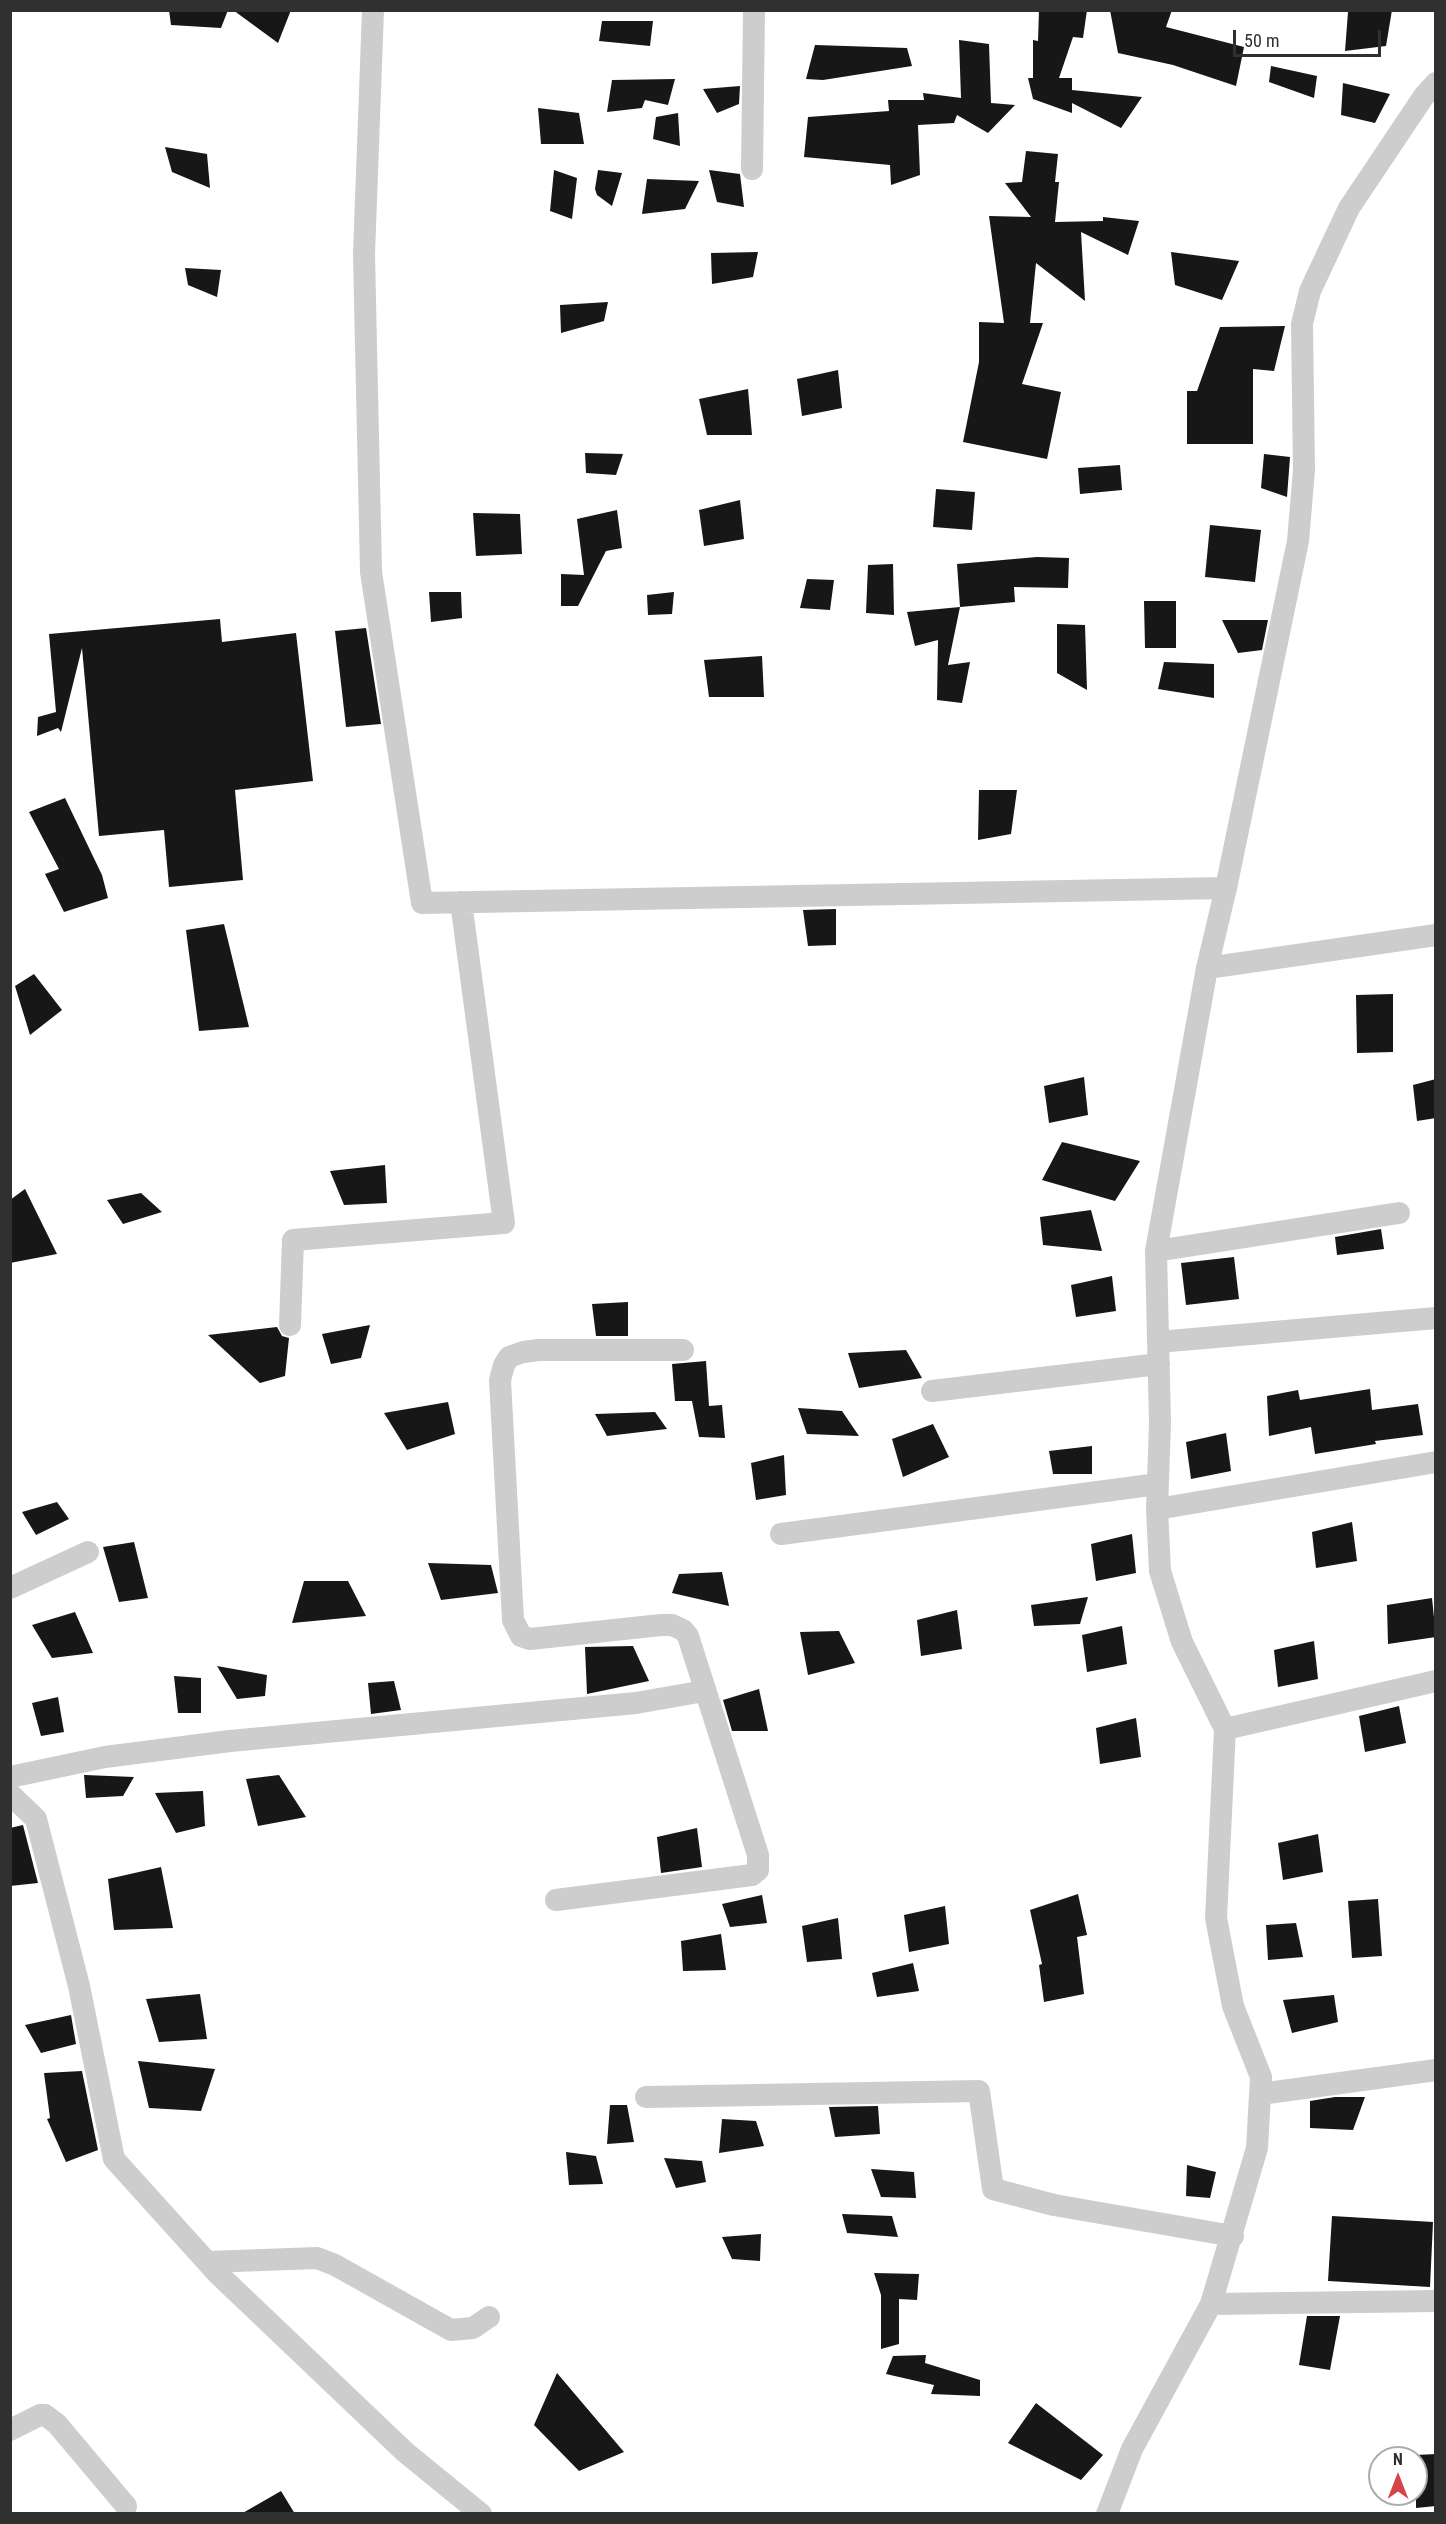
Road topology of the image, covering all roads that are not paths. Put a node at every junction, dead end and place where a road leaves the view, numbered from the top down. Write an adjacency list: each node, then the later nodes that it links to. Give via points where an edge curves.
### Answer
1 (373, 10): 6 (street, via 364,254 371,572 422,903)
2 (754, 10): 4 (street)
3 (1436, 83): 5 (street, via 1349,208 1310,291 1302,324 1304,470 1298,541)
4 (752, 169)
5 (1226, 888): 6 (street); 8 (street)
6 (460, 902): 12 (street, via 504,1223 293,1240)
7 (1436, 935): 8 (street)
8 (1207, 968): 10 (street)
9 (1399, 1213): 10 (street)
10 (1156, 1251): 14 (street)
11 (1436, 1318): 14 (street)
12 (290, 1325)
13 (683, 1350): 23 (street, via 539,1350 509,1357 500,1380 513,1620 520,1636 530,1639 661,1625 679,1627 688,1636)
14 (1158, 1353): 15 (street); 17 (street)
15 (932, 1391)
16 (1436, 1462): 18 (street)
17 (1158, 1484): 18 (street); 19 (street)
18 (1157, 1509): 24 (street, via 1160,1571 1182,1642)
19 (781, 1534)
20 (88, 1552): 21 (street)
21 (10, 1588)
22 (1436, 1681): 24 (street)
23 (704, 1691): 25 (street, via 636,1703 105,1756); 27 (street, via 758,1855 757,1873)
24 (1225, 1729): 29 (street, via 1216,1918 1233,2006 1261,2077)
25 (10, 1778)
26 (10, 1794): 32 (street, via 36,1819 79,1986 114,2159)
27 (556, 1900)
28 (1436, 2070): 29 (street)
29 (1260, 2094): 31 (street, via 1257,2148)
30 (646, 2097): 31 (street, via 979,2091 993,2189 1054,2205)
31 (1233, 2236): 34 (street)
32 (207, 2262): 35 (street, via 317,2258 451,2330 473,2328); 38 (street, via 405,2452)
33 (1436, 2301): 34 (street)
34 (1211, 2304): 39 (street, via 1132,2449)
35 (489, 2317)
36 (10, 2430): 37 (street, via 45,2415 57,2424)
37 (123, 2511)
38 (481, 2514)
39 (1107, 2514)

